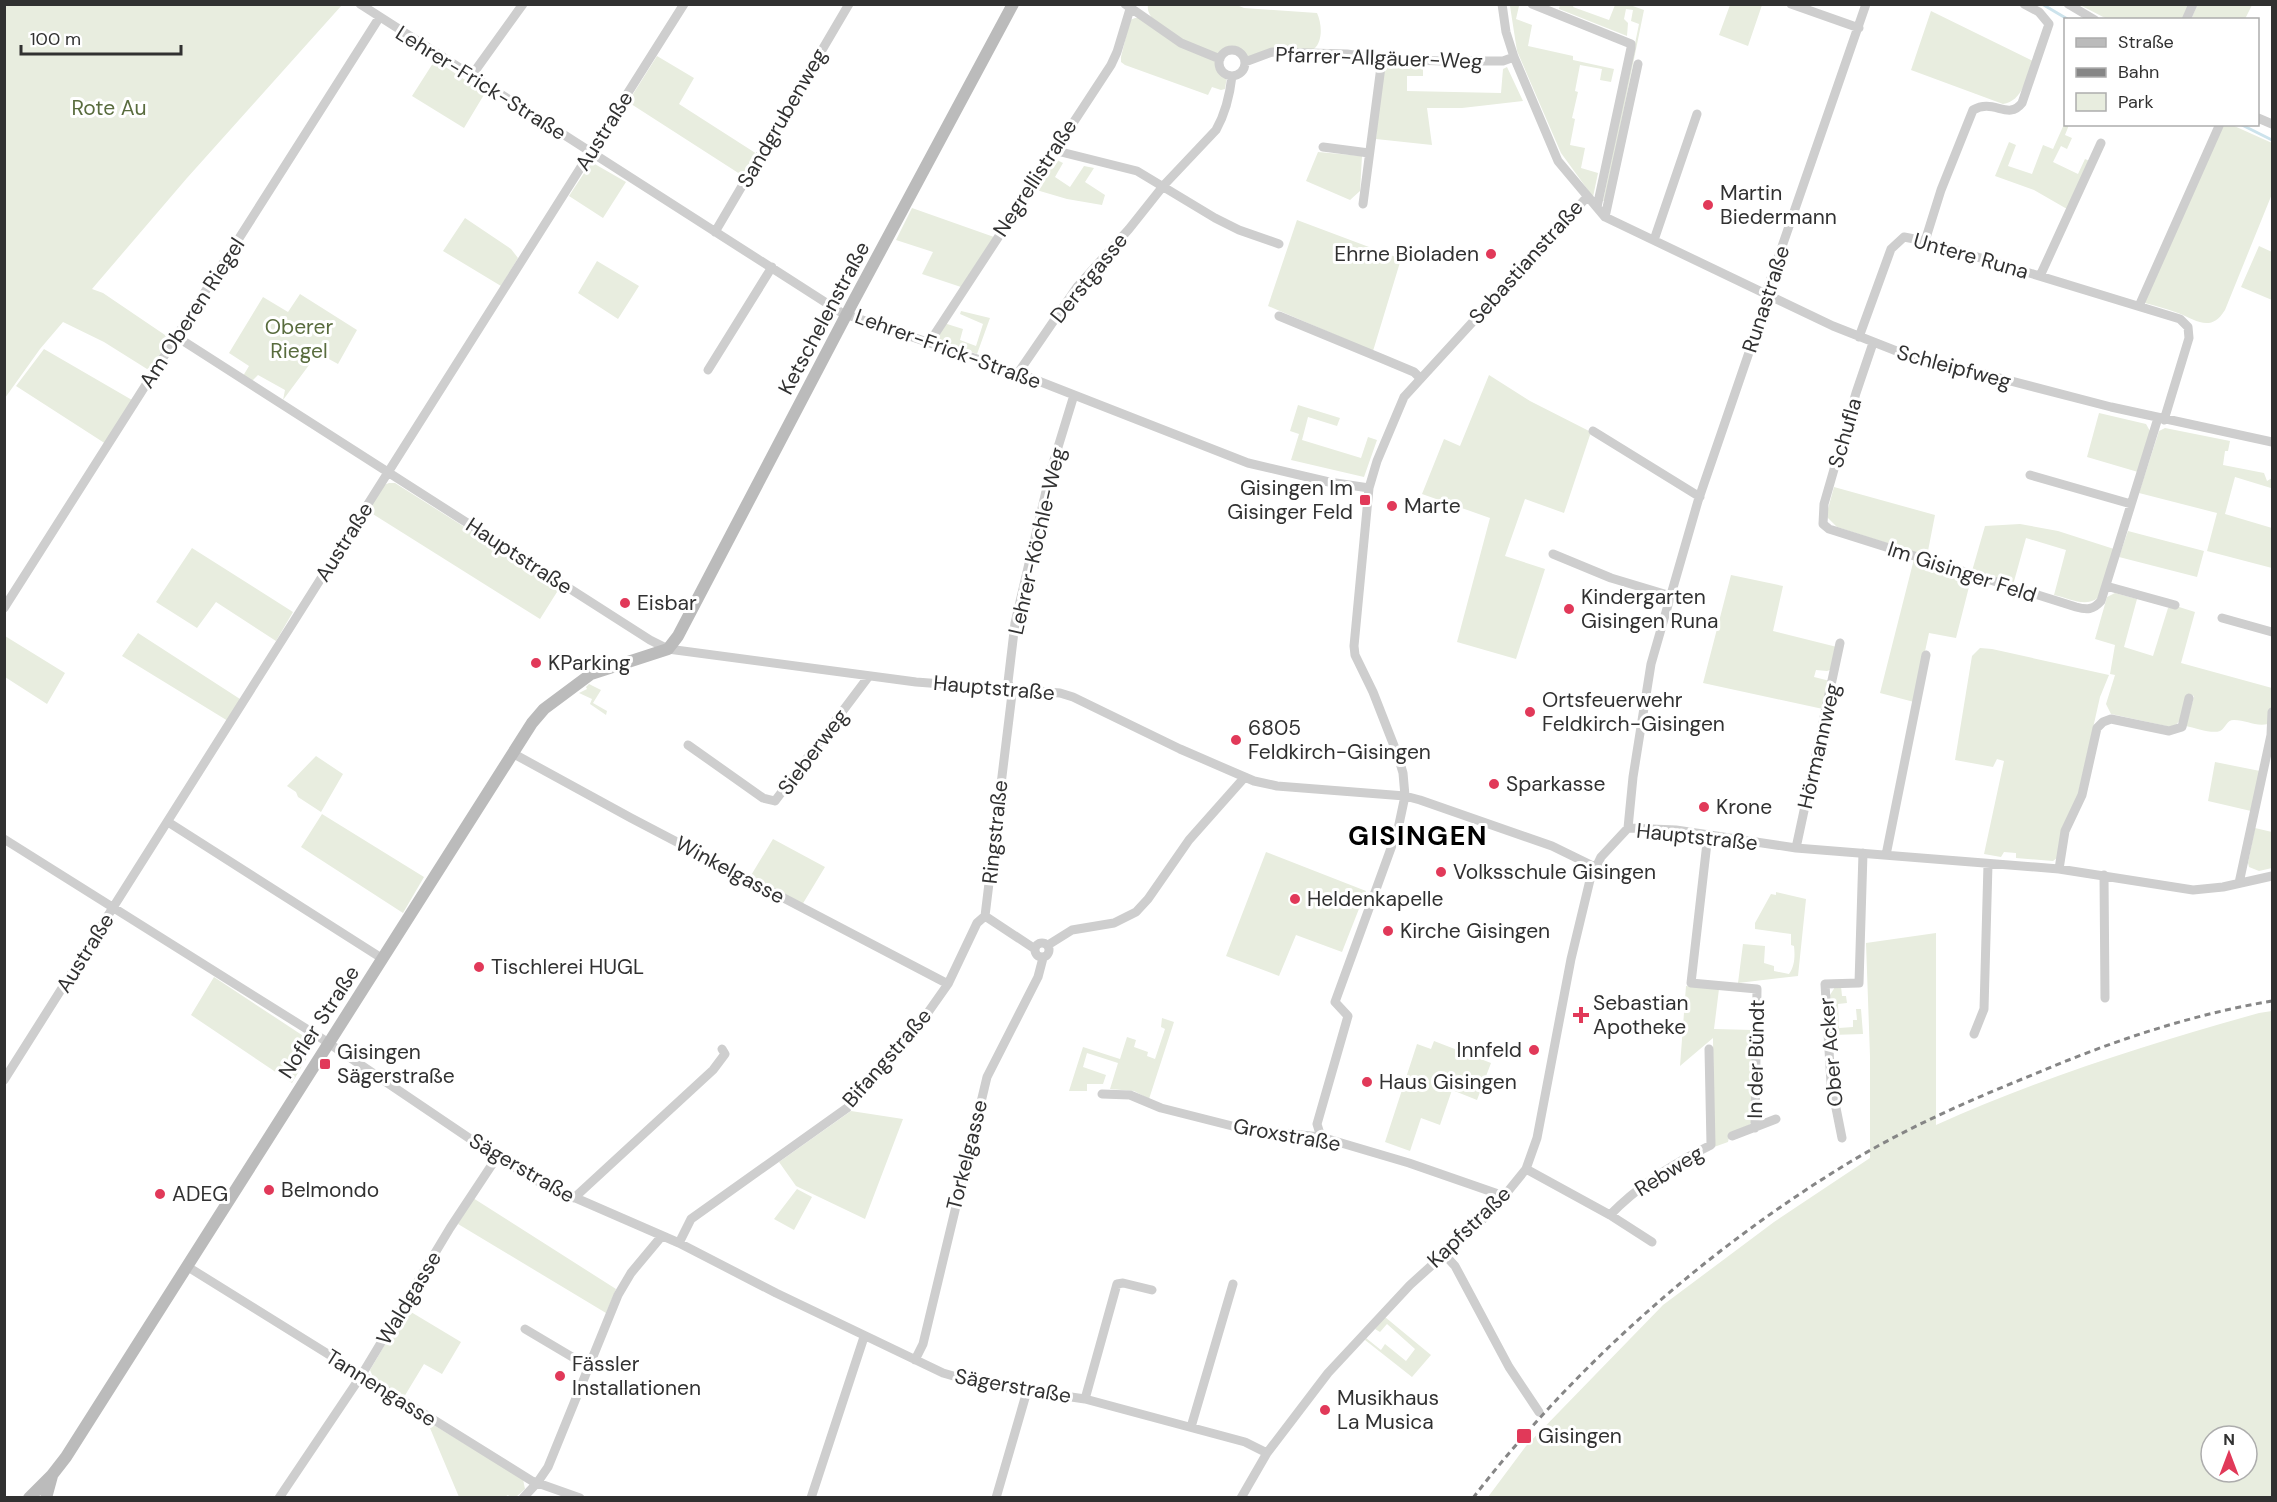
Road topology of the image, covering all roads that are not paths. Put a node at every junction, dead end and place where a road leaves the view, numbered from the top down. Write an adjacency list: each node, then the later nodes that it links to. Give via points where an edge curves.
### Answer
1 (360, 4): 14 (street, Lehrer-Frick-Straße)
2 (523, 4): 23 (street)
3 (684, 4): 30 (street, Austraße)
4 (849, 4): 37 (street, Sandgrubenweg)
5 (1013, 4): 45 (main road, Ketschelenstraße)
6 (1502, 4): 18 (street, Sebastianstraße)
7 (1532, 4): 35 (street, Sebastianstraße, via 1631,44)
8 (1791, 4): 17 (street)
9 (1866, 4): 17 (street, Runastraße)
10 (2024, 4): 39 (street, via 2039,12 2049,24 2022,103 2010,111 1989,105 1973,110)
11 (2068, 4): 15 (street)
12 (2193, 4): 16 (street)
13 (1128, 7): 19 (street, Negrellistraße, via 1181,43); 29 (street, Negrellistraße, via 1111,65)
14 (380, 18): 23 (street, Lehrer-Frick-Straße); 47 (street, Am Oberen Riegel)
15 (2092, 18)
16 (2187, 18)
17 (1858, 28): 43 (street, Runastraße)
18 (1514, 57): 20 (street, Pfarrer-Allgäuer-Weg, via 1478,62); 33 (street, Sebastianstraße, via 1558,161)
19 (1220, 59): 21 (street, via 1225,52 1234,50); 24 (street, via 1222,70)
20 (1382, 59): 21 (street, Pfarrer-Allgäuer-Weg, via 1272,52); 31 (street)
21 (1245, 62): 24 (street, via 1243,70)
22 (1638, 64): 36 (street)
23 (472, 75): 30 (street, Lehrer-Frick-Straße)
24 (1232, 76): 32 (street, Derstgasse, via 1216,130)
25 (1697, 114): 38 (street)
26 (2219, 126): 44 (street)
27 (2101, 143): 42 (street, Untere Runa)
28 (1323, 147): 31 (street)
29 (1053, 150): 32 (street, via 1137,171); 49 (street, Negrellistraße)
30 (591, 152): 37 (street, Lehrer-Frick-Straße); 58 (street, Austraße)
31 (1369, 153): 34 (street)
32 (1164, 185): 40 (street, via 1223,222); 52 (street, Derstgasse, via 1077,287)
33 (1587, 197): 35 (street, Schleipfweg); 53 (street, Sebastianstraße)
34 (1363, 204)
35 (1597, 207): 36 (street, Schleipfweg)
36 (1605, 217): 38 (street, Schleipfweg)
37 (715, 232): 41 (street, Lehrer-Frick-Straße)
38 (1654, 240): 43 (street, Schleipfweg)
39 (1925, 241): 42 (street, Untere Runa); 48 (street, Untere Runa, via 1904,237 1891,249)
40 (1278, 244)
41 (772, 267): 45 (street, Lehrer-Frick-Straße); 51 (street)
42 (2040, 276): 44 (street, Untere Runa)
43 (1768, 293): 48 (street, Schleipfweg); 61 (street, Runastraße)
44 (2139, 306): 55 (street, Untere Runa, via 2180,319 2188,327 2189,338)
45 (847, 313): 49 (street, Lehrer-Frick-Straße); 72 (main road, Ketschelenstraße)
46 (1279, 316): 53 (street, via 1383,358)
47 (177, 336): 58 (street, Hauptstraße); 68 (street, Am Oberen Riegel)
48 (1859, 337): 50 (street, Schleipfweg)
49 (928, 343): 52 (street, Lehrer-Frick-Straße)
50 (1873, 344): 55 (street, Schleipfweg); 63 (street, Schufla, via 1824,504)
51 (708, 370)
52 (1018, 374): 54 (street, Lehrer-Frick-Straße)
53 (1420, 378): 60 (street, Sebastianstraße, via 1397,410)
54 (1074, 395): 60 (street, Lehrer-Frick-Straße, via 1248,463); 75 (street, Lehrer-Köchle-Weg, via 1051,470 1015,623)
55 (2161, 419): 57 (street, Schleipfweg); 62 (street)
56 (1593, 431): 61 (street)
57 (2272, 442)
58 (388, 472): 72 (street, Hauptstraße); 82 (street, Austraße)
59 (2030, 476): 62 (street)
60 (1369, 488): 81 (street, Sebastianstraße, via 1354,631 1355,655 1398,756)
61 (1700, 497): 66 (street, Runastraße)
62 (2131, 504): 65 (street)
63 (1823, 524): 65 (street, Im Gisinger Feld, via 1839,533 2076,608 2095,608)
64 (1553, 555): 66 (street)
65 (2106, 586): 67 (street)
66 (1671, 596): 83 (street, Runastraße, via 1651,664)
67 (2175, 605)
68 (4, 608)
69 (2222, 618): 70 (street)
70 (2272, 632)
71 (1840, 644): 86 (street, Hörmannweg)
72 (668, 649): 74 (street, Hauptstraße); 79 (main road, Nofler Straße, via 579,681 538,716)
73 (1926, 654): 88 (street)
74 (869, 676): 75 (street, Hauptstraße); 78 (street, Sieberweg, via 775,801 763,798)
75 (1010, 689): 80 (street, Hauptstraße, via 1072,697); 96 (street, Ringstraße)
76 (2189, 698): 91 (street, via 2182,727 2177,730 2111,719 2097,728 2082,795 2065,831)
77 (2272, 712): 94 (street, via 2271,735)
78 (688, 745)
79 (514, 754): 100 (main road, Nofler Straße); 101 (street, Winkelgasse)
80 (1244, 778): 81 (street, Hauptstraße, via 1277,786); 97 (street, via 1189,840 1136,912 1114,923 1072,930)
81 (1405, 796): 90 (street, Hauptstraße, via 1546,844); 112 (street, Sebastianstraße, via 1398,829 1335,1002 1348,1016 1317,1124)
82 (168, 822): 95 (street, Austraße); 100 (street)
83 (1628, 828): 84 (street, Hauptstraße); 90 (street, Hauptstraße)
84 (1708, 834): 86 (street, Hauptstraße); 110 (street, In der Bündt, via 1691,983 1757,989)
85 (4, 839): 95 (street, Sägerstraße)
86 (1796, 848): 87 (street, Hauptstraße)
87 (1863, 854): 88 (street, Hauptstraße); 113 (street, Ober Acker, via 1859,983 1825,984 1831,1083)
88 (1886, 855): 89 (street, Hauptstraße)
89 (1988, 864): 91 (street, Hauptstraße); 103 (street, via 1984,1009)
90 (1595, 867): 115 (street, Kapfstraße, via 1571,959 1537,1138)
91 (2059, 869): 92 (street, Hauptstraße)
92 (2104, 875): 94 (street, Hauptstraße, via 2193,890); 102 (street)
93 (2272, 876): 94 (street, Hauptstraße)
94 (2239, 883)
95 (113, 908): 104 (street, Sägerstraße); 107 (street, Austraße)
96 (985, 916): 98 (street); 101 (street, Bifangstraße, via 977,923)
97 (1048, 945): 98 (street, via 1040,943); 99 (street, via 1050,952)
98 (1035, 949): 99 (street)
99 (1043, 958): 128 (street, Torkelgasse, via 1038,977 987,1077 923,1344)
100 (383, 959): 104 (main road, Nofler Straße)
101 (948, 984): 121 (street, Bifangstraße, via 848,1108 691,1219)
102 (2105, 998)
103 (1974, 1034)
104 (328, 1043): 114 (street, Sägerstraße); 123 (main road, Nofler Straße)
105 (1709, 1048): 118 (street, Rebweg, via 1712,1145 1648,1182)
106 (722, 1049): 117 (street, via 725,1054 713,1070)
107 (4, 1080)
108 (1102, 1094): 112 (street, Groxstraße, via 1131,1095 1248,1130)
109 (1776, 1119): 110 (street, In der Bündt)
110 (1755, 1128): 111 (street, In der Bündt)
111 (1732, 1136)
112 (1321, 1137): 116 (street, Groxstraße)
113 (1842, 1138)
114 (496, 1156): 117 (street, Sägerstraße); 130 (street, Waldgasse)
115 (1526, 1169): 116 (street, Kapfstraße); 118 (street, Rebweg)
116 (1504, 1196): 122 (street, Kapfstraße)
117 (574, 1198): 119 (street, Sägerstraße)
118 (1610, 1215): 120 (street, Rebweg)
119 (661, 1237): 121 (street, Sägerstraße); 129 (street, via 618,1295)
120 (1652, 1242)
121 (679, 1243): 127 (street, Sägerstraße)
122 (1444, 1254): 133 (street, via 1455,1266 1509,1367); 135 (street, Kapfstraße, via 1388,1307 1328,1373)
123 (188, 1267): 130 (street, Tannengasse); 136 (main road, Nofler Straße)
124 (1233, 1284): 134 (street)
125 (1152, 1290): 132 (street, Sägerstraße, via 1124,1282 1117,1284)
126 (525, 1329): 129 (street)
127 (864, 1336): 128 (street, Sägerstraße); 143 (street)
128 (915, 1360): 131 (street, Sägerstraße, via 956,1377)
129 (589, 1367): 137 (street, via 548,1467)
130 (361, 1376): 137 (street, Tannengasse); 140 (street, Waldgasse)
131 (1028, 1390): 132 (street, Sägerstraße); 144 (street)
132 (1085, 1399): 134 (street, Sägerstraße)
133 (1539, 1412)
134 (1191, 1427): 135 (street, Sägerstraße, via 1245,1442)
135 (1267, 1453): 145 (street, Kapfstraße)
136 (52, 1475): 138 (main road, Nofler Straße); 139 (main road, Nofler Straße)
137 (537, 1483): 141 (street); 142 (street, Tannengasse)
138 (29, 1497)
139 (46, 1497)
140 (279, 1497)
141 (523, 1497)
142 (580, 1497)
143 (811, 1497)
144 (996, 1497)
145 (1241, 1497)

